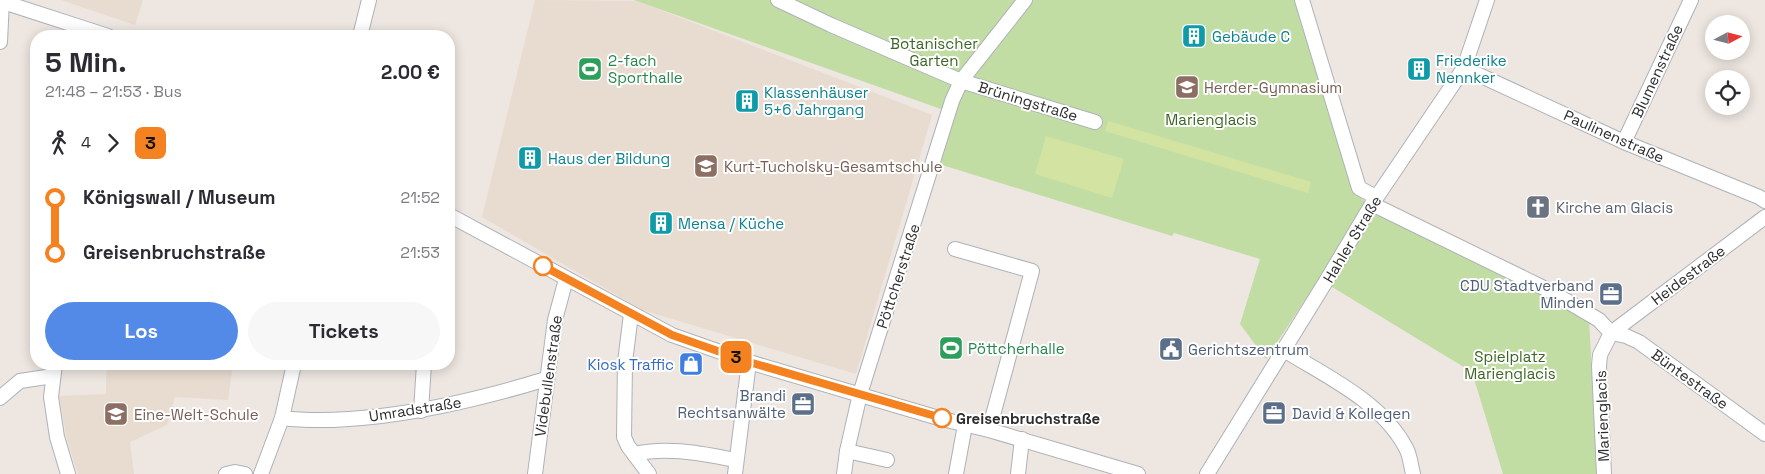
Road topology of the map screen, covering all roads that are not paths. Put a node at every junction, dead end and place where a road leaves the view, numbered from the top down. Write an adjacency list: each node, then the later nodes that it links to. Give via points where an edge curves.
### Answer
1 (369, 0): 9 (street)
2 (778, 0): 12 (street, Brüningstraße)
3 (1025, 0): 12 (street)
4 (1302, 0): 15 (street, via 1359,188)
5 (1487, 0): 11 (street, Hahler Straße)
6 (1690, 0): 14 (street, Blumenstraße)
7 (1, 1): 8 (street); 10 (street)
8 (90, 30)
9 (362, 30)
10 (0, 42)
11 (1464, 68): 14 (street, Paulinenstraße); 15 (street, Hahler Straße)
12 (961, 81): 13 (street, Brüningstraße); 29 (street, Pöttcherstraße, via 947,116)
13 (1094, 122)
14 (1624, 142): 16 (street, Paulinenstraße)
15 (1374, 200): 22 (street, via 1550,291 1599,320); 23 (street, Hahler Straße)
16 (1765, 201)
17 (1765, 217): 22 (street, Heidestraße)
18 (455, 220): 20 (street)
19 (956, 249): 34 (street, via 1032,271)
20 (566, 279): 21 (street); 28 (street, Videbullenstraße, via 555,320)
21 (631, 314): 24 (street, via 672,335); 38 (street, via 625,362 624,437)
22 (1611, 333): 35 (street, Büntestraße, via 1639,342); 54 (street, Marienglacis, via 1600,355 1599,366)
23 (1284, 350): 52 (street, Hahler Straße); 53 (street, via 1369,404 1390,424 1407,449)
24 (749, 362): 29 (street); 39 (street)
25 (54, 370): 30 (street, via 20,381); 41 (street, via 51,397 57,437)
26 (293, 370): 32 (street)
27 (424, 370): 31 (street)
28 (546, 378): 31 (street, Umradstraße, via 489,396); 45 (street, Videbullenstraße)
29 (860, 394): 33 (street); 37 (street, Pöttcherstraße)
30 (0, 398)
31 (421, 411): 32 (street, Umradstraße, via 321,421)
32 (282, 418): 44 (street)
33 (965, 424): 34 (street); 49 (street)
34 (989, 430): 36 (street)
35 (1765, 434)
36 (1022, 439): 50 (street); 51 (street)
37 (847, 451): 40 (street); 48 (street, Pöttcherstraße)
38 (634, 454): 39 (street, via 661,450); 46 (street)
39 (736, 460): 47 (street)
40 (888, 460)
41 (68, 474)
42 (226, 474): 43 (street)
43 (245, 474)
44 (261, 474)
45 (535, 474)
46 (649, 474)
47 (735, 474)
48 (844, 474)
49 (956, 474)
50 (1018, 474)
51 (1138, 474)
52 (1207, 474)
53 (1414, 474)
54 (1604, 474)

